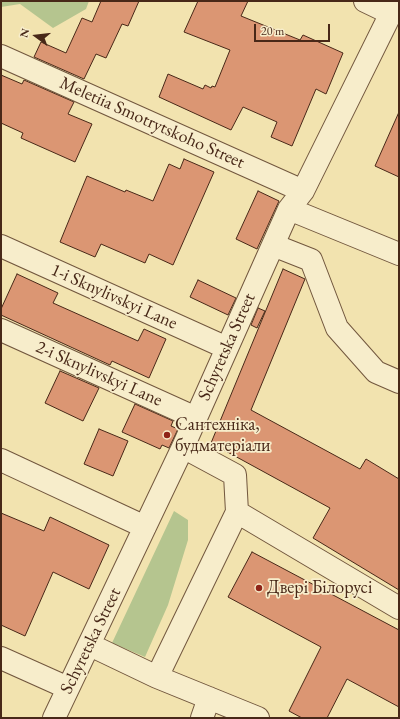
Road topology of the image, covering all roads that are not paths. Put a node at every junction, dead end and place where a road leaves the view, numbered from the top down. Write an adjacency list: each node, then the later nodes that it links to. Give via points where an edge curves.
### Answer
1 (365, 1): 2 (street)
2 (393, 7): 4 (street, Schyretska Street)
3 (1, 56): 4 (street, Meletiia Smotrytskoho Street)
4 (303, 191): 5 (street, Schyretska Street)
5 (289, 209): 6 (street, Schyretska Street); 8 (street)
6 (273, 245): 10 (street, Schyretska Street); 11 (street, via 311,260 337,328 376,372)
7 (1, 246): 10 (street, 1-i Sknylivskyi Lane)
8 (399, 254)
9 (1, 330): 12 (street, 2-i Sknylivskyi Lane)
10 (227, 348): 12 (street, Schyretska Street)
11 (399, 382)
12 (196, 418): 13 (street, Schyretska Street)
13 (183, 447): 15 (street, via 235,476); 16 (street, Schyretska Street)
14 (1, 460): 16 (street)
15 (237, 512): 17 (street); 20 (street)
16 (145, 526): 18 (street, Schyretska Street)
17 (399, 608)
18 (90, 645): 20 (street); 21 (street, Schyretska Street)
19 (1, 658): 21 (street)
20 (157, 677): 22 (street)
21 (68, 688): 23 (street, Schyretska Street)
22 (206, 708): 24 (street)
23 (54, 718)
24 (258, 718)

